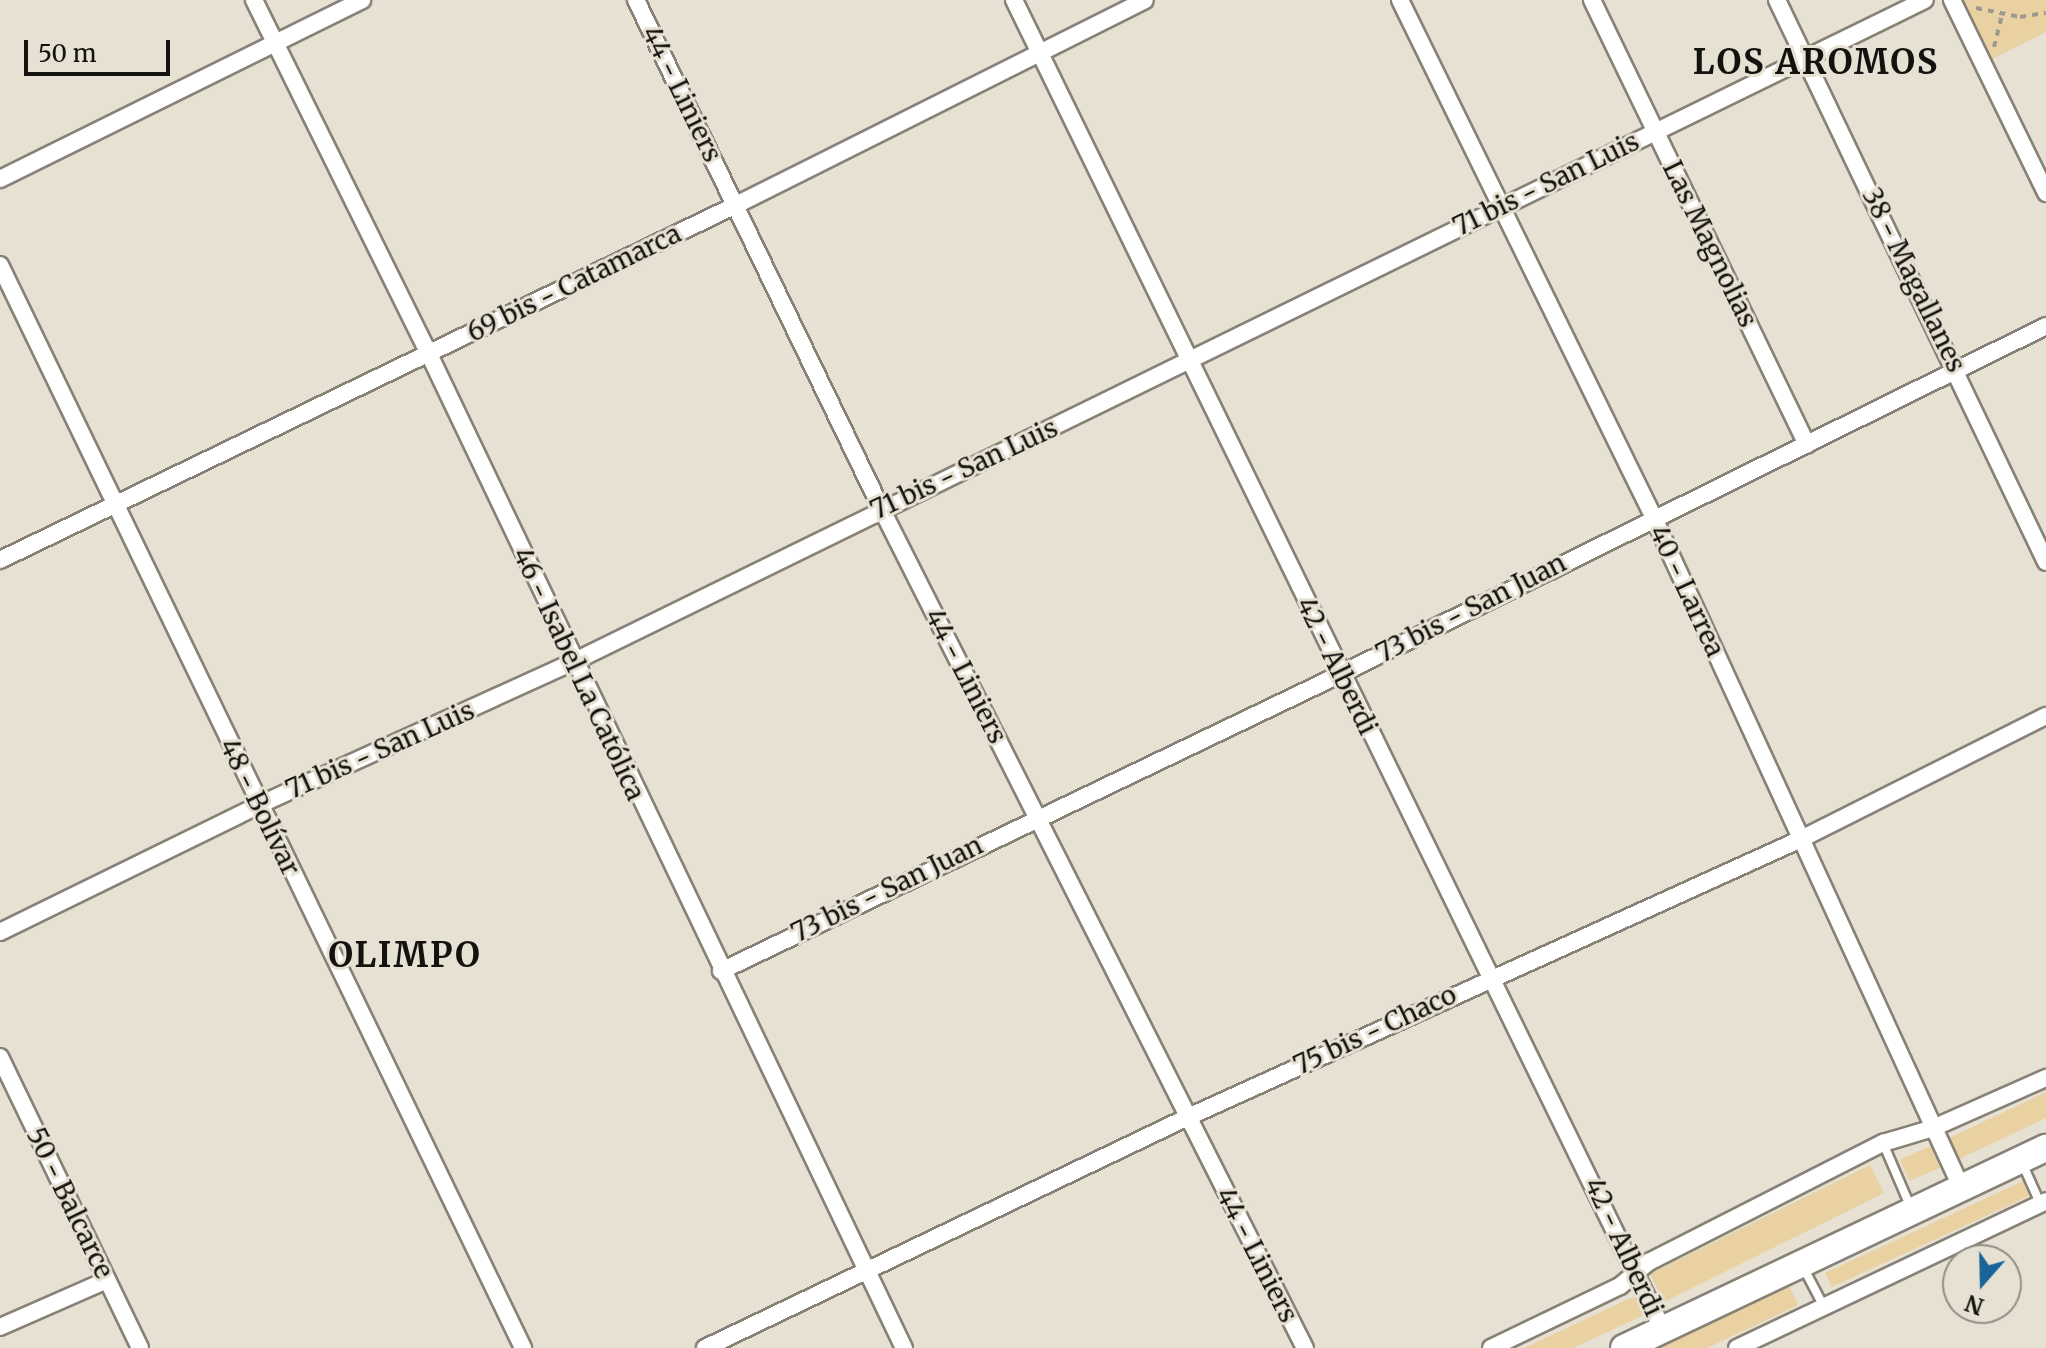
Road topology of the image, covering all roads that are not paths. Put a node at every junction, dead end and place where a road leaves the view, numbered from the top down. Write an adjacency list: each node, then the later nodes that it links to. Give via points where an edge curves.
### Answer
1 (254, 0): 11 (street, 46 - Isabel La Católica)
2 (362, 0): 11 (street)
3 (636, 0): 17 (street, 44 - Liniers)
4 (1014, 0): 12 (street, 42 - Alberdi)
5 (1145, 0): 12 (street, 69 bis - Catamarca)
6 (1400, 0): 18 (street, 40 - Larrea)
7 (1592, 0): 14 (street, Las Magnolias)
8 (1777, 0): 13 (street, 38 - Magallanes)
9 (1925, 0): 13 (street, 71 bis - San Luis)
10 (1952, 0): 16 (street)
11 (273, 41): 15 (street); 21 (street, 46 - Isabel La Católica)
12 (1040, 53): 17 (street, 69 bis - Catamarca); 22 (street, 42 - Alberdi)
13 (1806, 60): 14 (street, 71 bis - San Luis); 23 (street, 38 - Magallanes)
14 (1656, 130): 18 (street, 71 bis - San Luis); 24 (street, Las Magnolias)
15 (0, 179)
16 (2046, 193)
17 (736, 205): 21 (street, 69 bis - Catamarca); 26 (street, 44 - Liniers)
18 (1499, 205): 22 (street, 71 bis - San Luis); 27 (street, 40 - Larrea)
19 (0, 265): 25 (street, 48 - Bolívar)
20 (2046, 326): 23 (street, 73 bis - San Juan)
21 (428, 352): 25 (street, 69 bis - Catamarca); 30 (street, 46 - Isabel La Católica)
22 (1191, 362): 26 (street, 71 bis - San Luis); 31 (street, 42 - Alberdi)
23 (1958, 372): 24 (street, 73 bis - San Juan); 29 (street, 38 - Magallanes)
24 (1807, 445): 27 (street, 73 bis - San Juan)
25 (113, 504): 28 (street, 69 bis - Catamarca); 33 (street, 48 - Bolívar)
26 (881, 508): 30 (street, 71 bis - San Luis); 34 (street, 44 - Liniers)
27 (1653, 516): 31 (street, 73 bis - San Juan); 35 (street, 40 - Larrea)
28 (0, 560)
29 (2046, 562)
30 (573, 662): 33 (street, 71 bis - San Luis); 37 (street, 46 - Isabel La Católica)
31 (1341, 674): 34 (street, 73 bis - San Juan); 38 (street, 42 - Alberdi)
32 (2046, 716): 35 (street, 75 bis - Chaco)
33 (259, 805): 36 (street, 71 bis - San Luis); 57 (street, 48 - Bolívar)
34 (1036, 817): 37 (street, 73 bis - San Juan); 41 (street, 44 - Liniers)
35 (1801, 839): 38 (street, 75 bis - Chaco); 42 (street, 40 - Larrea)
36 (0, 932)
37 (721, 971): 51 (street, 46 - Isabel La Católica)
38 (1493, 976): 41 (street, 75 bis - Chaco); 50 (street, 42 - Alberdi)
39 (0, 1057): 52 (street, 50 - Balcarce)
40 (2046, 1078): 42 (street)
41 (1186, 1118): 51 (street, 75 bis - Chaco); 60 (street, 44 - Liniers)
42 (1933, 1128): 43 (street); 46 (street, 40 - Larrea)
43 (1883, 1143): 48 (lane); 50 (street)
44 (2046, 1148): 45 (highway)
45 (2020, 1160): 46 (highway); 47 (lane)
46 (1961, 1187): 48 (highway)
47 (2043, 1203): 53 (street)
48 (1912, 1211): 49 (highway)
49 (1802, 1265): 53 (lane); 55 (highway)
50 (1636, 1271): 55 (street, 42 - Alberdi); 61 (street, via 1620,1286)
51 (868, 1273): 58 (street, 75 bis - Chaco); 59 (street, 46 - Isabel La Católica)
52 (107, 1280): 54 (street); 56 (street, 50 - Balcarce)
53 (1823, 1305): 63 (street)
54 (0, 1327)
55 (1663, 1330): 62 (highway)
56 (140, 1348)
57 (523, 1348)
58 (705, 1348)
59 (904, 1348)
60 (1305, 1348)
61 (1491, 1348)
62 (1624, 1348)
63 (1737, 1348)

